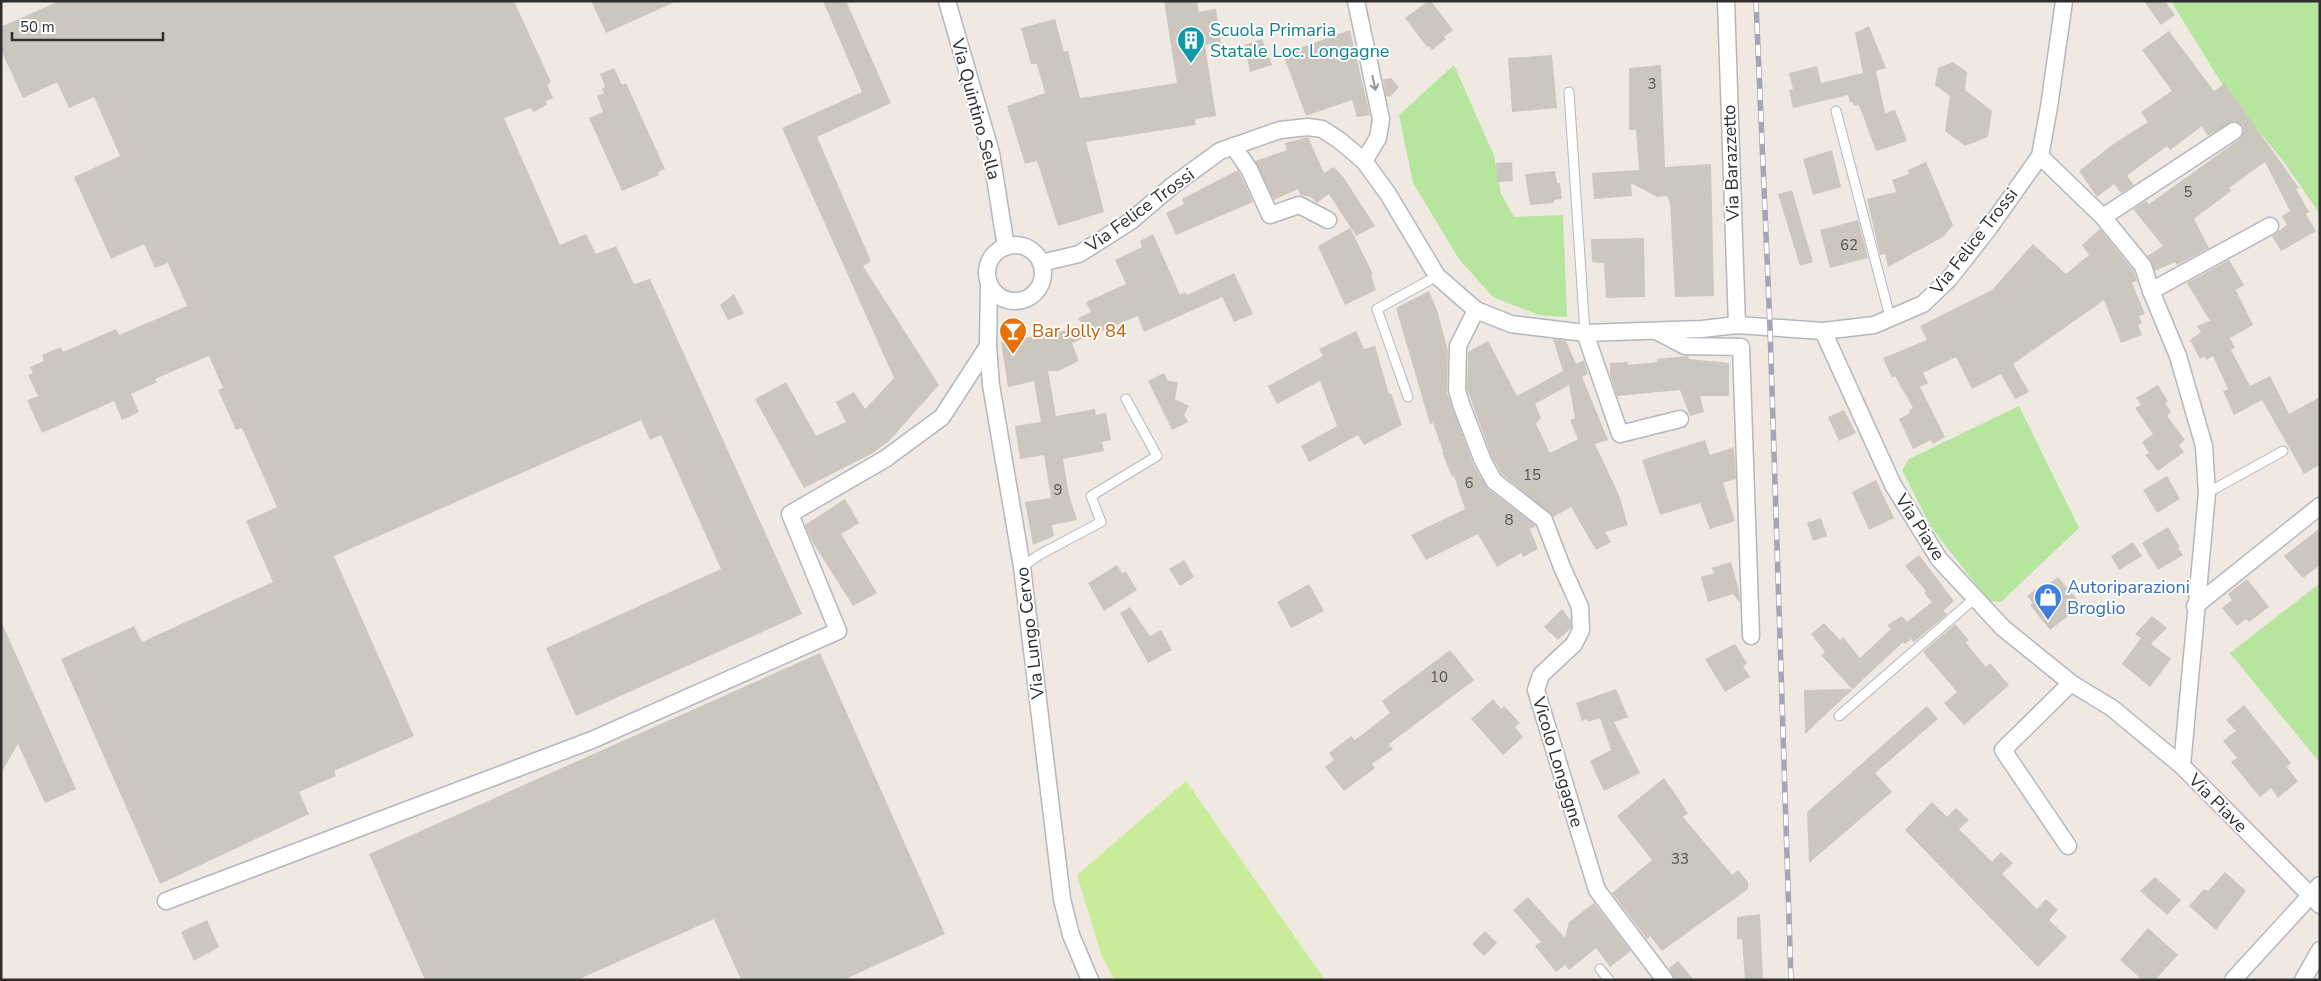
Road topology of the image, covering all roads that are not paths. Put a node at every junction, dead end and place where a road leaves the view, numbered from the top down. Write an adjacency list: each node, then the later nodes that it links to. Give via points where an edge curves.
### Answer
1 (947, 1): 14 (street, Via Quintino Sella, via 991,153)
2 (1356, 1): 10 (street, one-way to 10, via 1381,119 1378,138)
3 (1726, 1): 23 (street, Via Barazzetto)
4 (2064, 1): 9 (street, Via Felice Trossi)
5 (1569, 92): 26 (lane)
6 (1836, 111): 21 (lane)
7 (2234, 131): 11 (street)
8 (1234, 146): 10 (street, Via Felice Trossi, via 1280,130 1308,127 1322,129); 12 (street, via 1249,169 1270,215 1299,205); 15 (street, Via Felice Trossi, via 1220,151 1132,221 1079,254)
9 (2040, 156): 11 (street); 21 (street, Via Felice Trossi, via 1949,279 1923,304)
10 (1364, 161): 16 (street, Via Felice Trossi, via 1388,194)
11 (2103, 217): 18 (street, via 2143,266)
12 (1328, 220)
13 (2270, 226): 18 (street)
14 (1006, 247): 15 (street, via 1015,245 1031,250); 17 (street, via 992,257 988,265)
15 (1041, 263): 19 (street, via 1042,282 1031,296)
16 (1437, 276): 20 (street, Via Felice Trossi); 28 (lane, via 1377,309)
17 (989, 283): 19 (street, via 1006,300); 22 (street, Via Lungo Cervo)
18 (2151, 291): 32 (street, via 2178,356 2204,446)
19 (1022, 300): 22 (street)
20 (1476, 310): 26 (street, Via Felice Trossi, via 1511,324); 48 (street, Vicolo Longagne, via 1458,346 1457,390 1483,461 1494,481 1544,520 1580,607 1581,630 1574,644 1541,675 1536,690 1597,890)
21 (1890, 317): 25 (street, Via Felice Trossi, via 1874,325)
22 (988, 319): 27 (street, Via Lungo Cervo)
23 (1737, 325): 24 (street, Via Felice Trossi); 25 (street, Via Felice Trossi)
24 (1655, 330): 26 (street, Via Felice Trossi); 37 (street, via 1685,346 1741,347)
25 (1823, 331): 35 (street, Via Piave, via 1893,485 1939,559)
26 (1585, 333): 30 (street, via 1620,434)
27 (988, 346): 34 (street, Via Lungo Cervo, via 991,385); 43 (street, via 942,416 885,459 790,514 838,631 592,740)
28 (1408, 397)
29 (1126, 399): 34 (lane, via 1157,456 1091,496 1101,522)
30 (1680, 418)
31 (2283, 451): 32 (lane)
32 (2207, 493): 36 (street)
33 (2320, 506): 36 (street)
34 (1022, 567): 46 (street, Via Lungo Cervo, via 1062,899 1071,935)
35 (1974, 599): 38 (street, Via Piave); 39 (lane)
36 (2195, 606): 40 (street)
37 (1751, 636)
38 (2071, 683): 40 (street, Via Piave, via 2112,708); 41 (street, via 2003,750)
39 (1840, 716)
40 (2182, 766): 42 (street, Via Piave)
41 (2068, 846)
42 (2316, 895): 49 (street)
43 (166, 901)
44 (2320, 950): 50 (street)
45 (1600, 969): 47 (lane)
46 (1090, 980)
47 (1609, 980)
48 (1665, 980)
49 (2233, 980)
50 (2304, 980)

